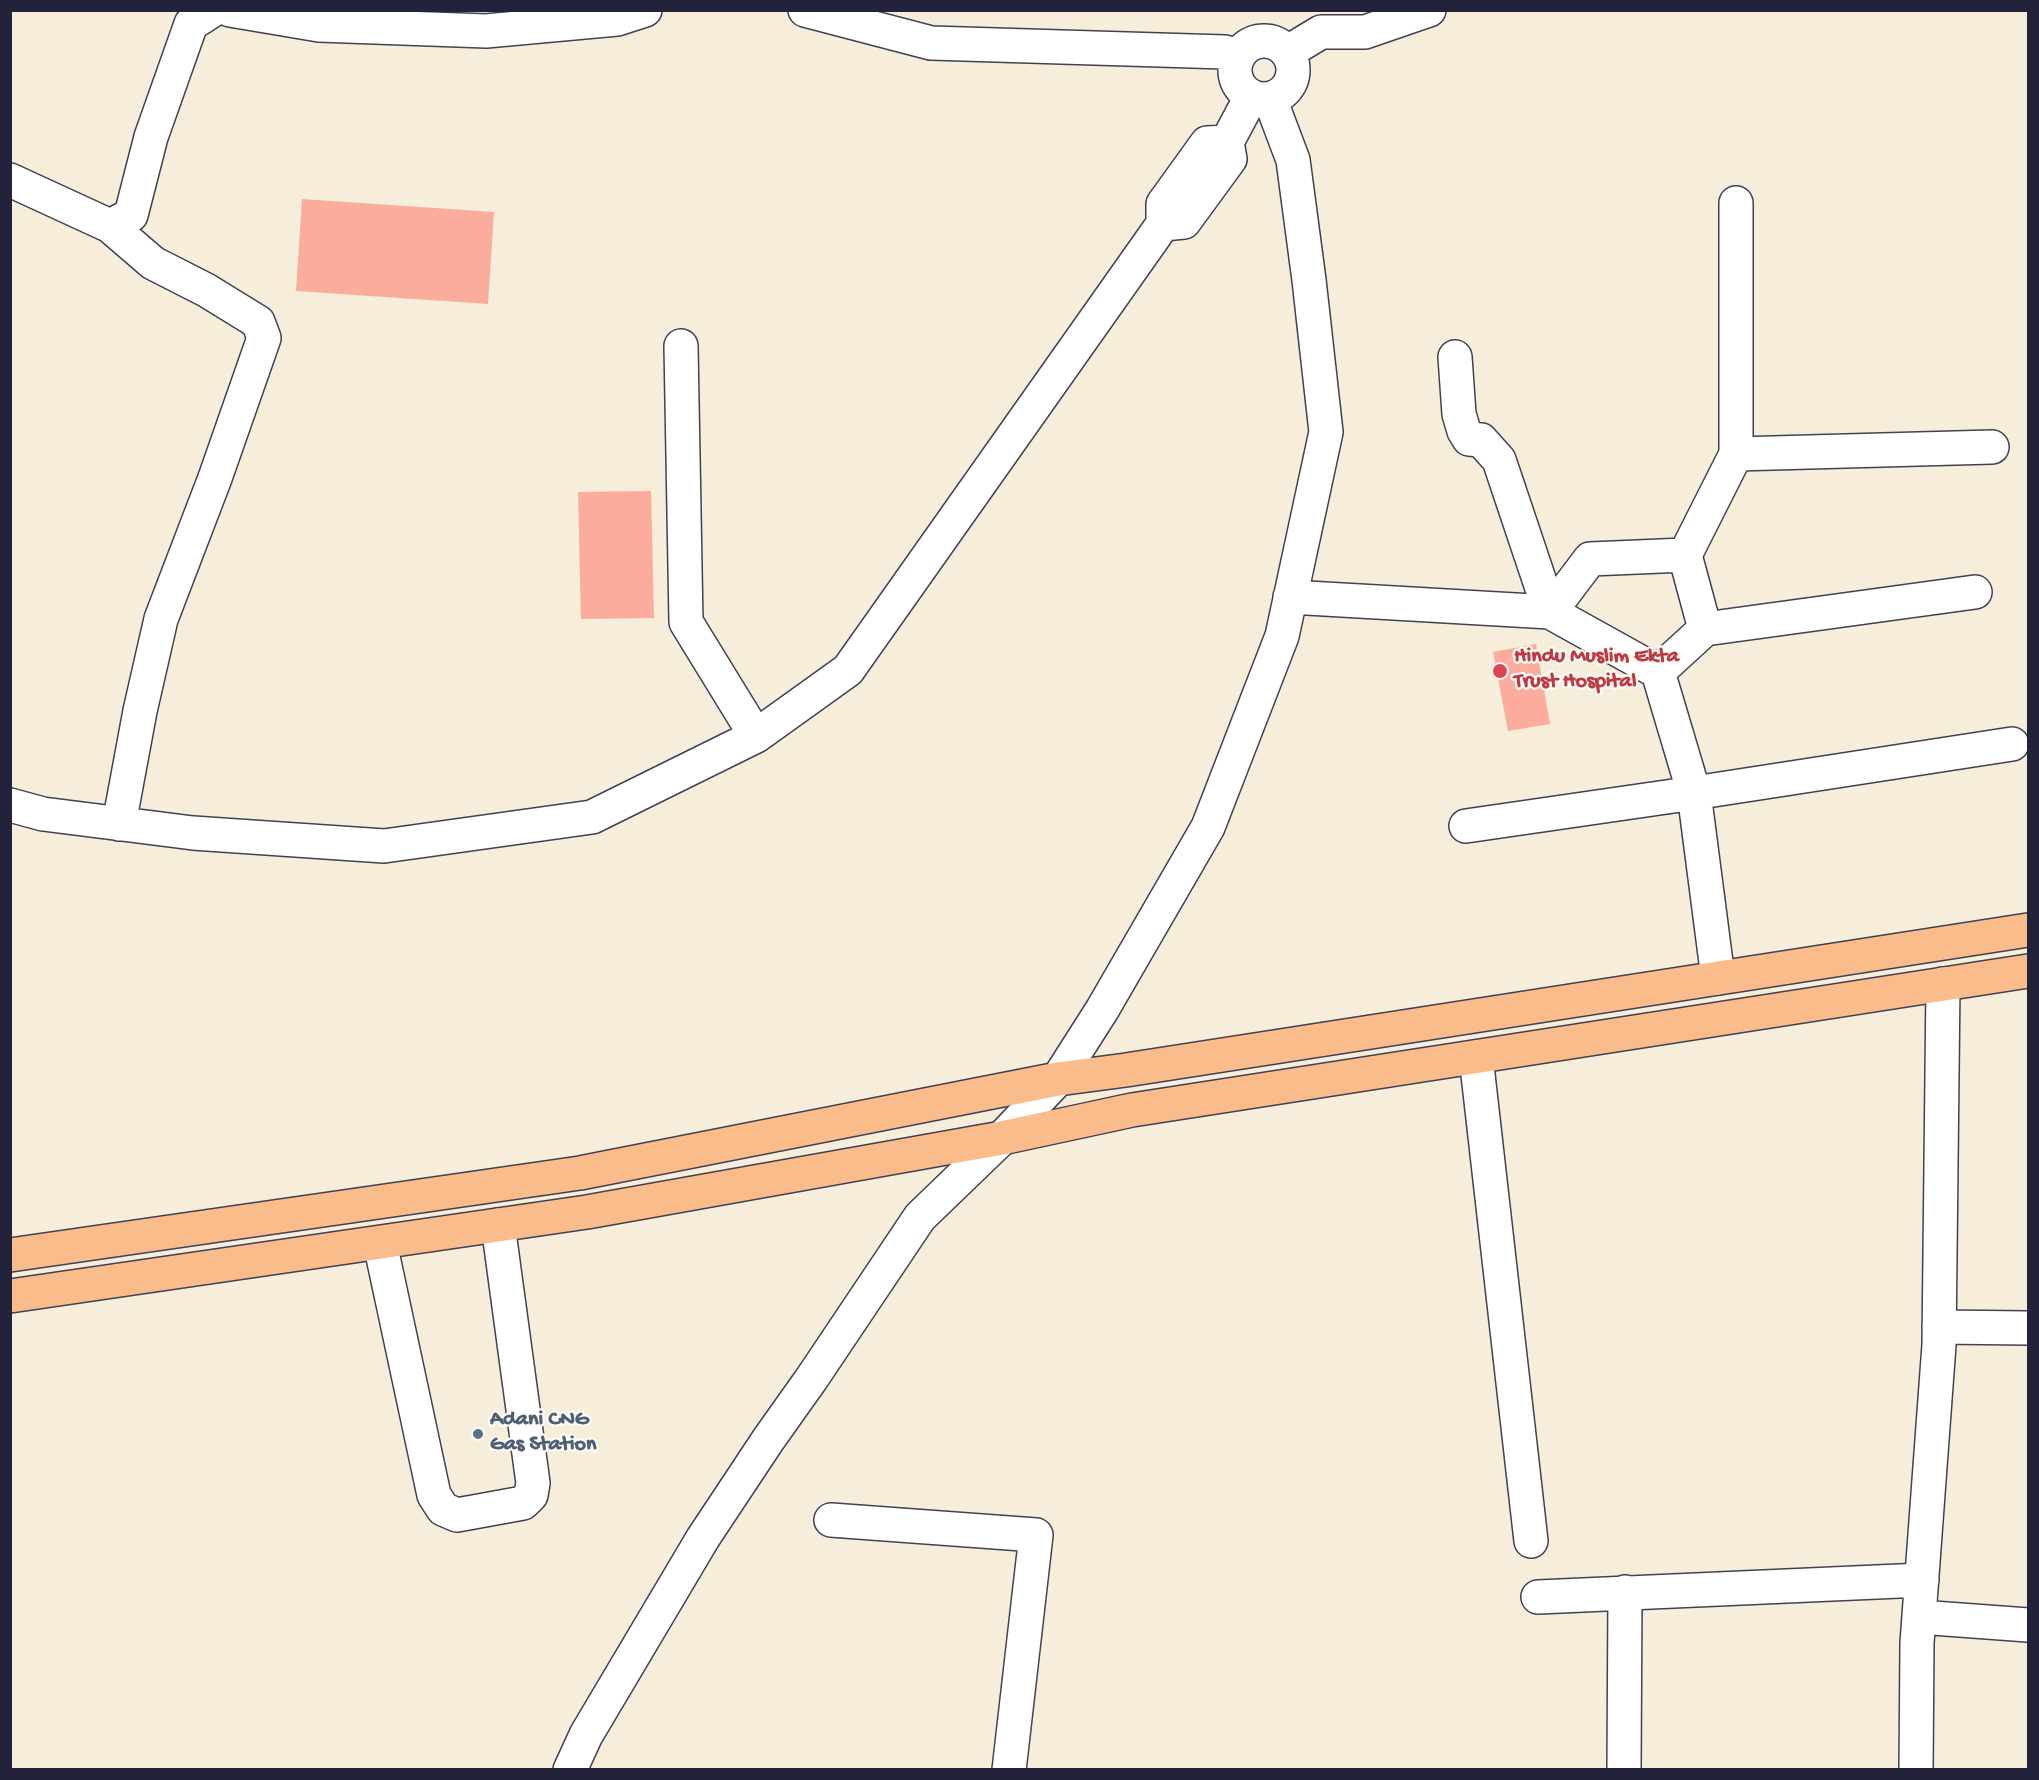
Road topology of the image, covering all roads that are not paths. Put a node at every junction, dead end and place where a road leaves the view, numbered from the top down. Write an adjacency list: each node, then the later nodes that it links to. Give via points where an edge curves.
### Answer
1 (213, 10): 12 (street, via 191,24 151,137 131,215)
2 (230, 10): 3 (street, via 319,25 486,31 617,19)
3 (645, 10)
4 (805, 10): 8 (street, via 931,43 1226,52)
5 (1429, 10): 6 (street, via 1365,32)
6 (1322, 21): 7 (street)
7 (1288, 52): 8 (street, via 1271,41 1261,40); 9 (street, via 1294,71 1292,81 1279,96)
8 (1238, 56): 9 (street, via 1235,74 1243,91)
9 (1260, 98): 19 (street, via 1293,159 1326,432); 23 (street, via 1227,142 1230,159 1184,222 1163,224 848,670)
10 (10, 180): 12 (street)
11 (1736, 203): 16 (street)
12 (110, 226): 27 (street, via 153,263 258,322 264,338 161,619)
13 (681, 346): 23 (street, via 686,622)
14 (1455, 357): 20 (street, via 1464,431 1469,439 1481,440 1499,460)
15 (1992, 447): 16 (street)
16 (1736, 454): 17 (street)
17 (1684, 555): 20 (street, via 1590,559); 21 (street)
18 (1975, 592): 21 (street)
19 (1290, 597): 20 (street); 34 (street, via 1282,636 1208,827)
20 (1550, 612): 22 (street)
21 (1705, 629): 22 (street)
22 (1658, 672): 25 (street)
23 (756, 736): 27 (street, via 592,817 384,846)
24 (2012, 744): 25 (street)
25 (1694, 793): 28 (street); 31 (street)
26 (10, 805): 27 (street, via 43,814)
27 (118, 824)
28 (1466, 826)
29 (2028, 930): 31 (main road)
30 (2028, 970): 32 (main road)
31 (1718, 978): 34 (main road)
32 (1943, 984): 33 (main road); 40 (street)
33 (1476, 1057): 35 (main road, via 1132,1110); 43 (street)
34 (1058, 1079): 35 (street); 38 (main road, via 580,1173)
35 (1002, 1138): 36 (main road); 49 (street, via 920,1217 703,1538 586,1735)
36 (498, 1225): 37 (main road); 37 (street, via 533,1483 531,1495 523,1503 457,1515 443,1509 434,1495)
37 (380, 1243): 39 (main road)
38 (10, 1256)
39 (10, 1296)
40 (1939, 1327): 41 (street); 44 (street)
41 (2028, 1328)
42 (831, 1520): 50 (street, via 1036,1535)
43 (1532, 1541)
44 (1922, 1580): 45 (street); 47 (street)
45 (1625, 1593): 46 (street); 51 (street)
46 (1538, 1597)
47 (1919, 1617): 48 (street); 52 (street)
48 (2028, 1625)
49 (570, 1770)
50 (1010, 1770)
51 (1624, 1770)
52 (1916, 1770)

